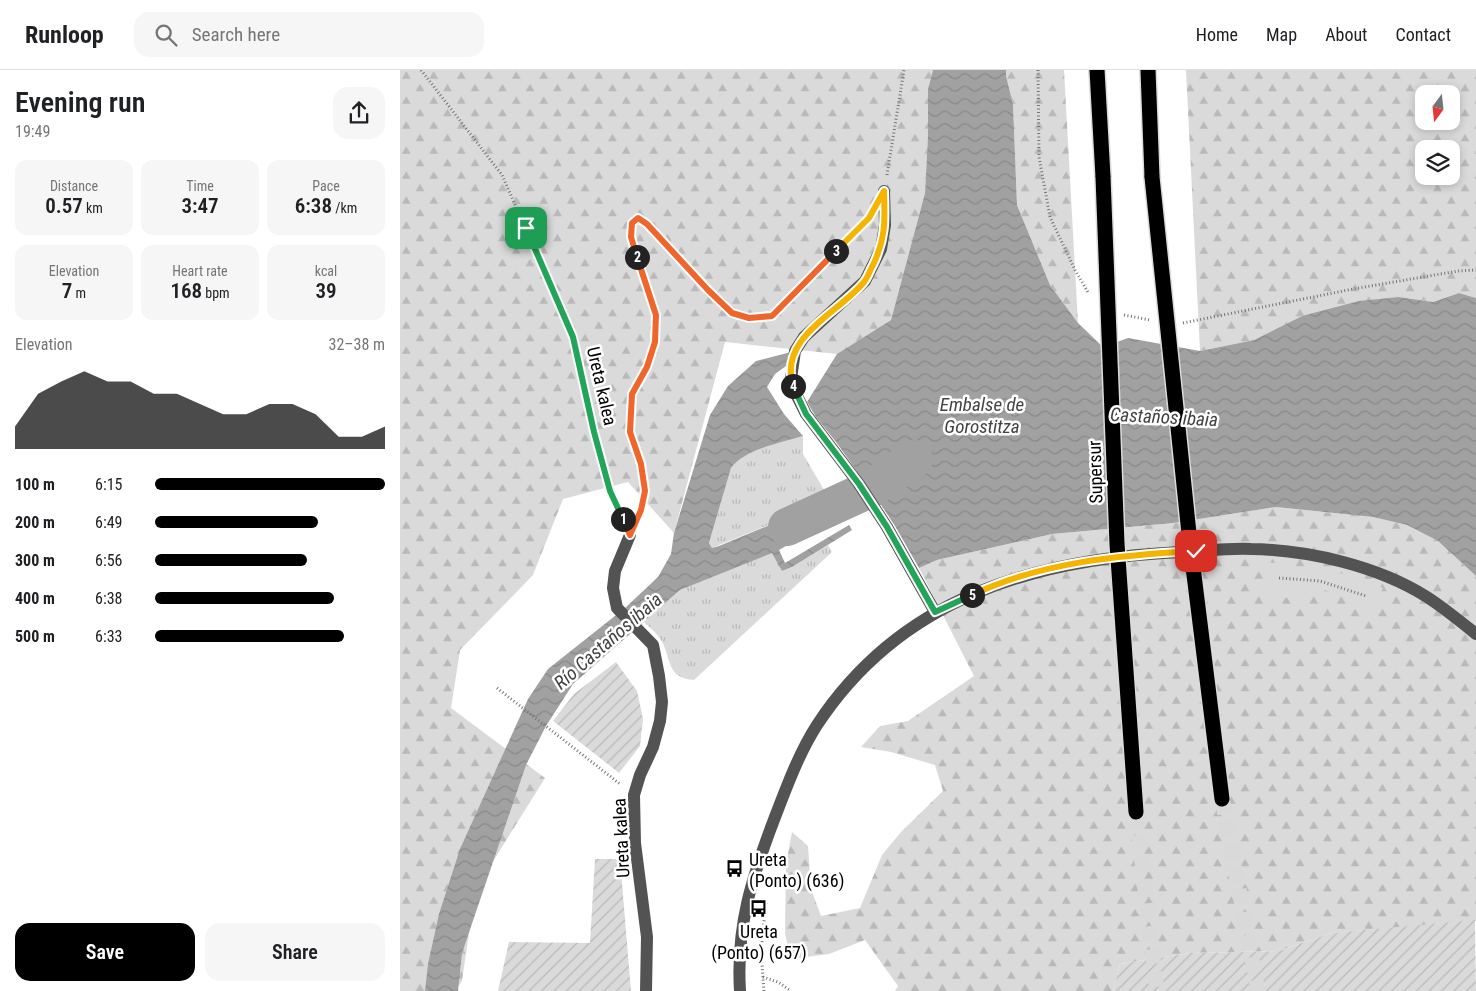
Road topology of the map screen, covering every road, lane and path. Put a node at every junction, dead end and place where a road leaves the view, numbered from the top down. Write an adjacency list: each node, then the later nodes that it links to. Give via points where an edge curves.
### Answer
1 (421, 70): 13 (path, Ureta kalea, via 506,184 573,337 610,491)
2 (904, 70): 6 (path)
3 (1038, 70): 9 (path, via 1039,157 1050,217)
4 (1097, 70): 21 (highway, Supersur, bridge, via 1117,544)
5 (1148, 70): 20 (highway, bridge, via 1152,177 1190,543)
6 (884, 191): 16 (street, via 885,225 881,249 865,281 804,337 795,351 791,379 806,414 859,484)
7 (869, 218): 13 (path, via 772,316 749,318 732,313 647,224 638,218 632,223 631,237 656,315 655,342 647,367 632,394 630,432 641,464 645,491)
8 (1476, 270): 12 (path, via 1353,289)
9 (1090, 296)
10 (1119, 312): 11 (path)
11 (1155, 321)
12 (1174, 325)
13 (630, 535): 19 (street, Ureta kalea, via 613,588 617,608 653,645 662,702 653,747)
14 (1279, 578): 15 (path, via 1320,581)
15 (1366, 596)
16 (935, 612): 17 (street, via 984,589 1035,572 1141,554 1252,549 1324,558 1376,572 1425,596); 25 (street, via 886,646 842,690 817,726 792,772 759,858 744,912 740,941)
17 (1476, 634)
18 (497, 688): 19 (path)
19 (634, 795): 24 (street, Ureta kalea, via 635,844 647,937)
20 (1222, 799)
21 (1136, 812)
22 (767, 895): 23 (path, via 761,952)
23 (763, 977): 26 (path); 27 (path)
24 (646, 991)
25 (740, 991)
26 (764, 991)
27 (791, 991)

